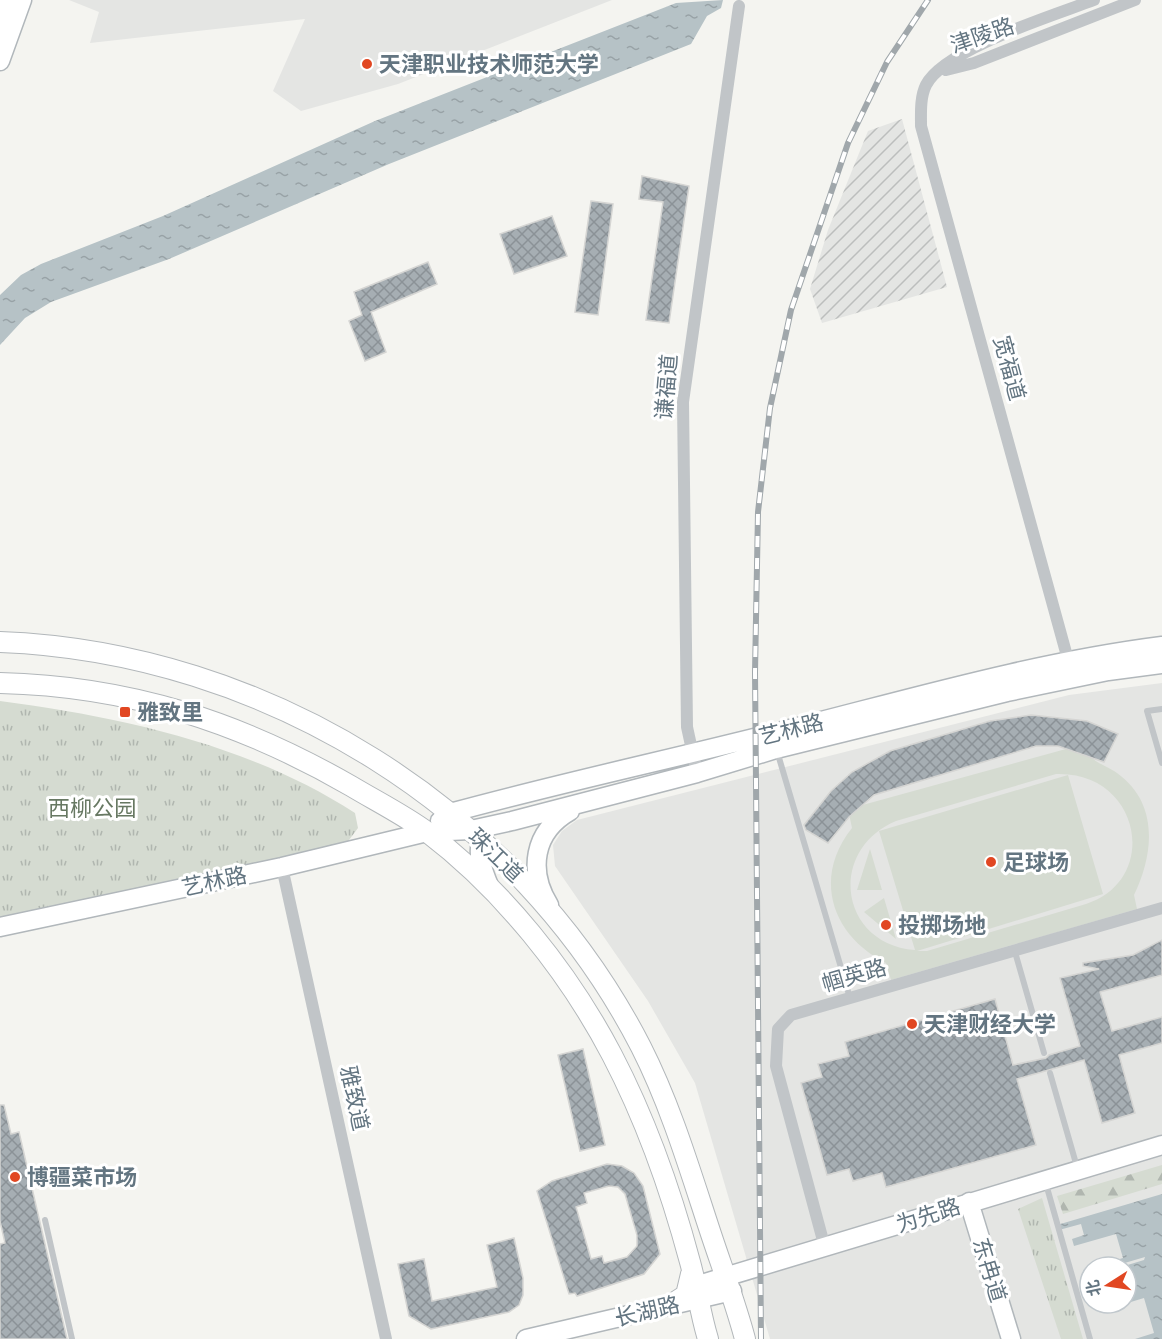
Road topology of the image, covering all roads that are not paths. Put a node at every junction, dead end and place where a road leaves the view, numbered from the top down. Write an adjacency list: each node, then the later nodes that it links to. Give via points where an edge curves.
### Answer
1 (8, 0): 6 (street)
2 (22, 0): 6 (street)
3 (1094, 0): 7 (street, 津陵路, via 974,47)
4 (1135, 0): 7 (street, 津陵路, via 974,63)
5 (740, 6): 17 (street, 谦福道, via 683,402 686,704)
6 (1, 59)
7 (936, 72): 11 (street, 宽福道, via 926,85 921,126)
8 (0, 642): 22 (main road, 珠江道, via 87,650 184,671 240,690 350,744)
9 (1162, 646): 11 (street, 艺林路)
10 (1162, 664): 11 (street, 艺林路)
11 (1070, 669): 16 (street, 艺林路); 17 (street, 艺林路)
12 (0, 683): 23 (main road, 珠江道, via 110,693 150,700 201,717 289,752)
13 (1162, 709): 15 (lane, via 1147,711)
14 (1162, 733): 15 (lane)
15 (1154, 734): 18 (lane)
16 (776, 749): 19 (street, 艺林路); 31 (lane)
17 (692, 754): 19 (street, 谦福道); 20 (street, 艺林路)
18 (1162, 763)
19 (697, 773): 21 (street, 艺林路)
20 (543, 788): 22 (street, 艺林路); 24 (street, via 504,807)
21 (588, 802): 24 (street, 艺林路); 28 (street, via 549,826 539,848 540,890)
22 (450, 813): 23 (street, 艺林路); 24 (main road, 珠江道)
23 (427, 832): 24 (street, 艺林路); 25 (street, 艺林路); 26 (main road, 珠江道)
24 (479, 832): 26 (street, via 479,859); 28 (main road, 珠江道)
25 (282, 867): 29 (street, 艺林路); 44 (street, 雅致道)
26 (490, 888): 40 (main road, 珠江道, via 551,961 611,1053 649,1135)
27 (1162, 908): 30 (street, 帼英路)
28 (556, 917): 41 (main road, 珠江道, via 606,987 641,1047 685,1154 718,1255)
29 (0, 927)
30 (1015, 952): 31 (street, 帼英路); 32 (lane)
31 (850, 998): 39 (street, 帼英路, via 791,1015 778,1029 776,1066)
32 (1044, 1053)
33 (1050, 1073): 35 (lane)
34 (1162, 1145): 35 (street, 为先路)
35 (1077, 1170): 36 (street, 为先路)
36 (1044, 1179): 37 (street, 为先路); 50 (lane)
37 (969, 1202): 39 (street, 为先路); 49 (street, 东冉道)
38 (45, 1220): 43 (lane)
39 (825, 1248): 41 (street, 为先路)
40 (691, 1266): 41 (main road, 珠江道); 42 (main road, via 686,1295)
41 (714, 1291): 42 (street, 长湖路); 47 (main road, 珠江道); 48 (main road, 珠江道)
42 (671, 1309): 45 (street, 长湖路); 46 (street, 长湖路)
43 (72, 1339)
44 (386, 1339)
45 (526, 1339)
46 (555, 1339)
47 (708, 1339)
48 (745, 1339)
49 (1011, 1339)
50 (1090, 1339)

